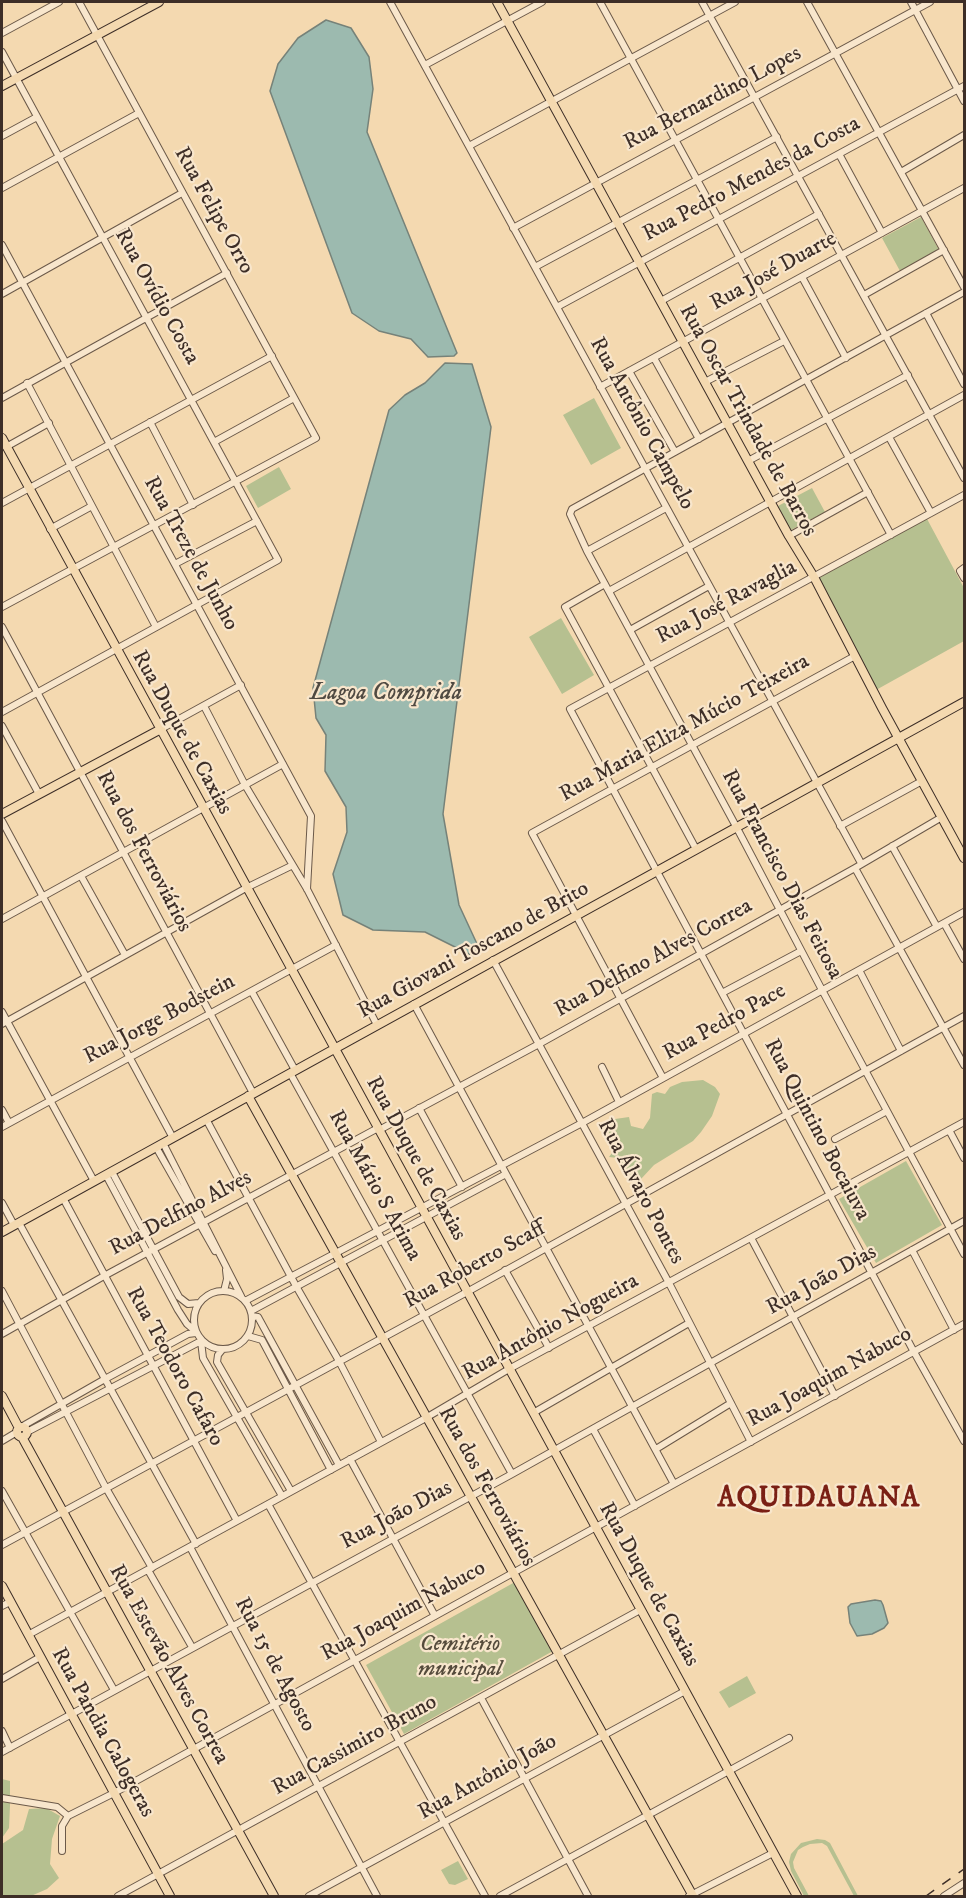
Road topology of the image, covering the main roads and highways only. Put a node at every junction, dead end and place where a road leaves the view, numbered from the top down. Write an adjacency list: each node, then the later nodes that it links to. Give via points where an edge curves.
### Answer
1 (159, 2): 3 (main road)
2 (497, 2): 7 (main road, Rua Oscar Trindade de Barros, via 814,577)
3 (2, 86)
4 (2, 438): 6 (main road, Rua Duque de Caxias)
5 (964, 702): 7 (main road, Rua Giovani Toscano de Brito)
6 (161, 729): 8 (main road); 10 (main road, Rua Duque de Caxias)
7 (898, 738): 9 (main road, Rua Oscar Trindade de Barros); 10 (main road, Rua Giovani Toscano de Brito)
8 (2, 814)
9 (964, 858)
10 (334, 1048): 11 (main road, Rua Giovani Toscano de Brito); 18 (main road, Rua Duque de Caxias)
11 (251, 1095): 12 (main road, Rua Giovani Toscano de Brito); 17 (main road, Rua dos Ferroviários)
12 (2, 1232)
13 (2, 1396): 16 (main road, Rua Estevão Alves Correa)
14 (2, 1586): 15 (main road, Rua Pandia Calogeras)
15 (170, 1896)
16 (274, 1896)
17 (691, 1896)
18 (797, 1896)

